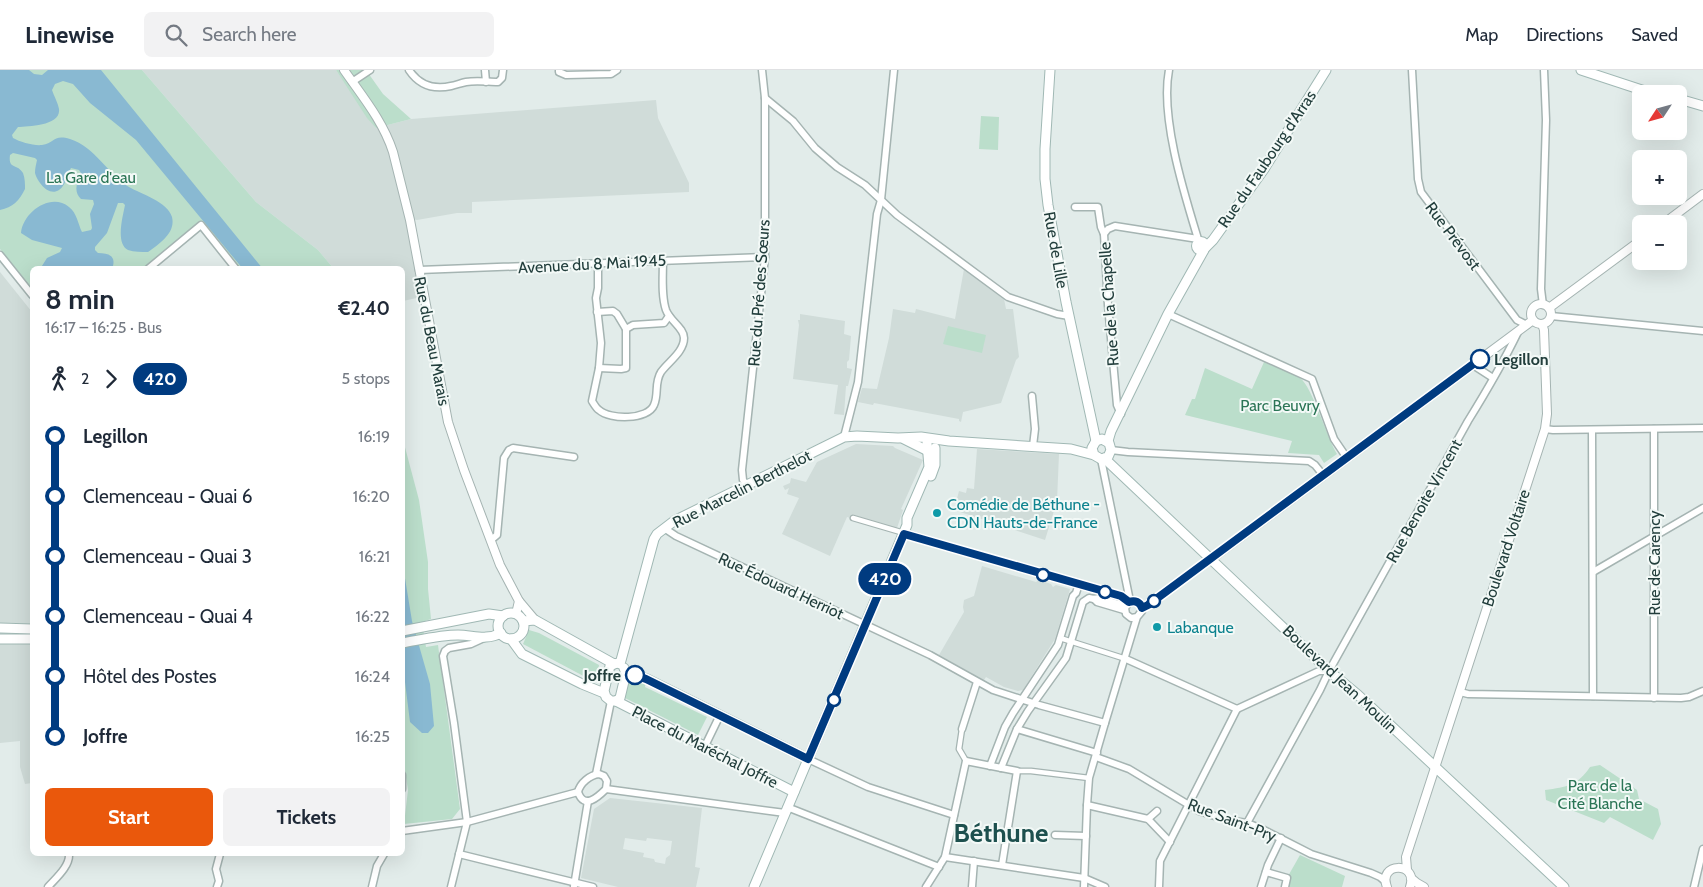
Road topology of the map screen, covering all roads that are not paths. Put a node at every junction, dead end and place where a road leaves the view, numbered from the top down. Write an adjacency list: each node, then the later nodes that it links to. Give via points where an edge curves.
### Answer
1 (344, 70): 17 (street, Rue du Beau Marais)
2 (370, 70): 17 (street)
3 (409, 70): 18 (street, via 422,84 432,87)
4 (485, 70): 18 (street)
5 (503, 70): 18 (street, via 498,82)
6 (559, 70): 7 (street, via 566,75 611,74)
7 (616, 70)
8 (762, 70): 21 (street, Rue du Pré des Sœurs)
9 (894, 70): 23 (street)
10 (1050, 70): 41 (main road, Rue de Lille, via 1045,179)
11 (1169, 70): 27 (street, via 1168,109 1172,146)
12 (1326, 70): 27 (main road, Rue du Faubourg d'Arras, via 1269,161 1222,227)
13 (1412, 70): 42 (street, Rue Prévost, via 1420,192 1517,320)
14 (1544, 70): 37 (street, via 1546,120 1541,289)
15 (1581, 70): 20 (main road)
16 (1594, 70): 19 (main road)
17 (352, 82): 35 (street, Rue du Beau Marais, via 389,141 410,220)
18 (486, 82)
19 (1643, 85)
20 (1632, 87)
21 (765, 98): 23 (street, via 793,121 836,167 865,185); 30 (street, Rue du Pré des Sœurs)
22 (1703, 194): 25 (street)
23 (881, 200): 41 (street, via 1008,298); 56 (street, via 858,382)
24 (1075, 207): 26 (street, via 1098,207)
25 (1675, 215)
26 (1104, 234): 27 (street, Rue de la Chapelle, via 1115,226 1156,232); 51 (street, Rue de la Chapelle, via 1116,396)
27 (1201, 245): 39 (main road)
28 (1632, 247): 37 (street)
29 (0, 256): 36 (street)
30 (765, 257): 31 (street, Avenue du 8 Mai 1945); 64 (street, Rue du Pré des Sœurs, via 742,470 743,480)
31 (663, 260): 32 (street, Avenue du 8 Mai 1945); 40 (street, via 664,299)
32 (598, 262): 35 (street, Avenue du 8 Mai 1945); 38 (street)
33 (152, 266): 34 (street, via 201,225)
34 (234, 266)
35 (419, 270): 70 (street, Rue du Beau Marais, via 448,422)
36 (30, 293)
37 (1548, 310): 42 (street, via 1534,308); 43 (street, via 1548,322); 46 (street)
38 (597, 312): 44 (street, via 613,310); 48 (street, via 601,342)
39 (1168, 314): 51 (main road); 62 (street, via 1312,379 1334,439)
40 (669, 316): 44 (street, via 664,323 633,325); 48 (street, via 680,328 683,346 660,374 654,407 645,414 616,417 599,411 592,401)
41 (1069, 316): 60 (main road, Rue de Lille, via 1093,427)
42 (1530, 322): 43 (street); 45 (street)
43 (1542, 324): 53 (street, Boulevard Voltaire)
44 (626, 329): 48 (street, via 626,368)
45 (1518, 331): 47 (street); 49 (street, Rue Benoite Vincent)
46 (1703, 331)
47 (1474, 363): 49 (street); 62 (street)
48 (599, 368)
49 (1493, 378): 98 (street, Rue Benoite Vincent)
50 (1032, 396): 59 (street)
51 (1121, 414): 60 (main road)
52 (1703, 428): 54 (street)
53 (1545, 429): 55 (street); 101 (street, Boulevard Voltaire)
54 (1654, 429): 55 (street); 69 (street, Rue de Carency)
55 (1592, 430): 72 (street)
56 (844, 437): 57 (main road, Rue Marcelin Berthelot); 64 (main road, Rue Marcelin Berthelot)
57 (900, 438): 58 (main road); 58 (main road, Rue Marcelin Berthelot, via 921,437)
58 (931, 445): 59 (main road, Rue Marcelin Berthelot, via 949,441); 68 (main road, via 929,467 907,518)
59 (1033, 446): 60 (main road, Rue Marcelin Berthelot, via 1080,451)
60 (1102, 448): 63 (street, via 1309,461); 71 (main road, Boulevard Jean Moulin, via 1116,470); 75 (street)
61 (574, 457): 70 (street, via 509,450 504,458 496,534)
62 (1347, 458): 63 (street)
63 (1323, 475): 71 (street)
64 (748, 485): 67 (main road, Rue Marcelin Berthelot)
65 (1703, 508): 69 (street)
66 (853, 518): 68 (street)
67 (664, 528): 82 (street, Rue Édouard Herriot); 97 (main road, Rue Marcelin Berthelot, via 654,539)
68 (906, 529): 73 (street); 82 (main road)
69 (1654, 536): 72 (street); 104 (street, Rue de Carency)
70 (491, 540): 74 (street, Rue du Beau Marais)
71 (1211, 559): 76 (street); 98 (main road, Boulevard Jean Moulin)
72 (1593, 572): 102 (street)
73 (1079, 584): 75 (street, via 1121,596); 89 (street)
74 (519, 601): 77 (street); 80 (street, Rue du Beau Marais)
75 (1127, 605): 76 (street, via 1138,602); 79 (street, via 1128,617); 93 (street, via 1086,600 1081,605)
76 (1142, 608): 79 (street)
77 (516, 614): 78 (main road); 81 (main road)
78 (503, 616): 85 (main road, via 489,614); 86 (main road, via 499,623)
79 (1137, 618): 95 (street)
80 (534, 620): 81 (main road); 97 (main road)
81 (523, 621): 91 (main road, via 522,632)
82 (866, 626): 99 (street, Rue Édouard Herriot); 114 (main road)
83 (0, 628): 84 (main road)
84 (30, 629)
85 (405, 631)
86 (501, 633): 88 (main road); 91 (main road)
87 (0, 638): 90 (main road)
88 (485, 638): 92 (main road, via 458,635); 132 (street, via 449,648 443,656)
89 (1060, 638): 93 (street); 94 (street)
90 (30, 639)
91 (511, 639): 103 (main road, Place du Maréchal Joffre, via 522,654)
92 (405, 642)
93 (1072, 642): 95 (street); 96 (street)
94 (1051, 658): 96 (street, via 1058,659); 105 (street)
95 (1126, 658): 107 (street); 109 (street)
96 (1061, 665): 106 (street)
97 (620, 667): 103 (main road, via 620,698); 103 (main road, via 610,666); 108 (main road)
98 (1329, 670): 107 (street, via 1319,671); 118 (main road, Boulevard Jean Moulin); 133 (street, Rue Benoite Vincent)
99 (977, 682): 105 (street, Rue Édouard Herriot); 110 (street)
100 (1703, 691): 104 (street, via 1682,698)
101 (1460, 692): 102 (street); 118 (street, Boulevard Voltaire)
102 (1593, 696): 104 (street)
103 (610, 698): 112 (main road, Place du Maréchal Joffre); 120 (street)
104 (1654, 698)
105 (1022, 699): 106 (street, Rue Édouard Herriot); 116 (street, via 1005,727)
106 (1035, 703): 109 (street, Rue Édouard Herriot); 111 (street)
107 (1237, 709): 127 (street)
108 (720, 715): 112 (street); 114 (main road)
109 (1105, 723): 113 (street)
110 (962, 729): 115 (street, via 959,749)
111 (1017, 729): 113 (street, Rue Saint-Pry); 117 (street)
112 (705, 746): 124 (main road, Place du Maréchal Joffre)
113 (1097, 755): 121 (street); 127 (street, Rue Saint-Pry, via 1129,769)
114 (808, 759): 124 (main road); 130 (street, via 868,788)
115 (966, 761): 116 (street); 130 (street)
116 (990, 766): 117 (street)
117 (1001, 768): 119 (street)
118 (1435, 768): 145 (street, Boulevard Voltaire); 172 (main road, Boulevard Jean Moulin)
119 (1016, 771): 121 (street); 147 (street)
120 (596, 774): 122 (street, via 604,776); 123 (street, via 581,785)
121 (1089, 778): 126 (street)
122 (606, 789): 125 (street); 128 (street)
123 (578, 792): 125 (street, via 582,799); 132 (street)
124 (794, 792): 128 (main road)
125 (588, 801): 155 (street)
126 (1087, 805): 131 (street); 136 (street)
127 (1189, 805): 133 (street, Rue Saint-Pry, via 1212,815); 138 (street)
128 (786, 810): 148 (street); 162 (main road)
129 (1157, 811): 131 (street)
130 (954, 815): 144 (street)
131 (1148, 819): 138 (street)
132 (466, 822): 134 (street); 140 (street)
133 (1247, 823): 137 (street, Rue Saint-Pry)
134 (405, 831)
135 (1055, 835): 136 (street)
136 (1086, 836): 153 (street)
137 (1281, 838): 151 (street); 152 (street, Rue Saint-Pry, via 1311,854)
138 (1170, 842): 167 (street, via 1160,861)
139 (1703, 849): 173 (street)
140 (459, 854): 155 (street); 160 (street)
141 (69, 856): 157 (street)
142 (219, 856): 158 (street)
143 (383, 856): 159 (street)
144 (945, 857): 146 (street); 148 (street)
145 (1406, 857): 149 (street); 150 (street)
146 (974, 861): 147 (street); 164 (street)
147 (1002, 865): 153 (street)
148 (939, 867): 163 (street)
149 (1392, 870): 150 (street); 152 (street, Rue Saint-Pry); 156 (street)
150 (1407, 870): 154 (street)
151 (1266, 872): 168 (street); 169 (street, via 1288,878)
152 (1371, 873): 156 (street, Rue Saint-Pry)
153 (1084, 878): 165 (street); 166 (street)
154 (1412, 878): 170 (street); 171 (street)
155 (574, 885): 161 (street)
156 (1386, 885)
157 (48, 887)
158 (217, 887)
159 (372, 887)
160 (452, 887)
161 (593, 887)
162 (754, 887)
163 (926, 887)
164 (972, 887)
165 (1084, 887)
166 (1105, 887)
167 (1159, 887)
168 (1261, 887)
169 (1285, 887)
170 (1410, 887)
171 (1424, 887)
172 (1564, 887)
173 (1694, 887)

